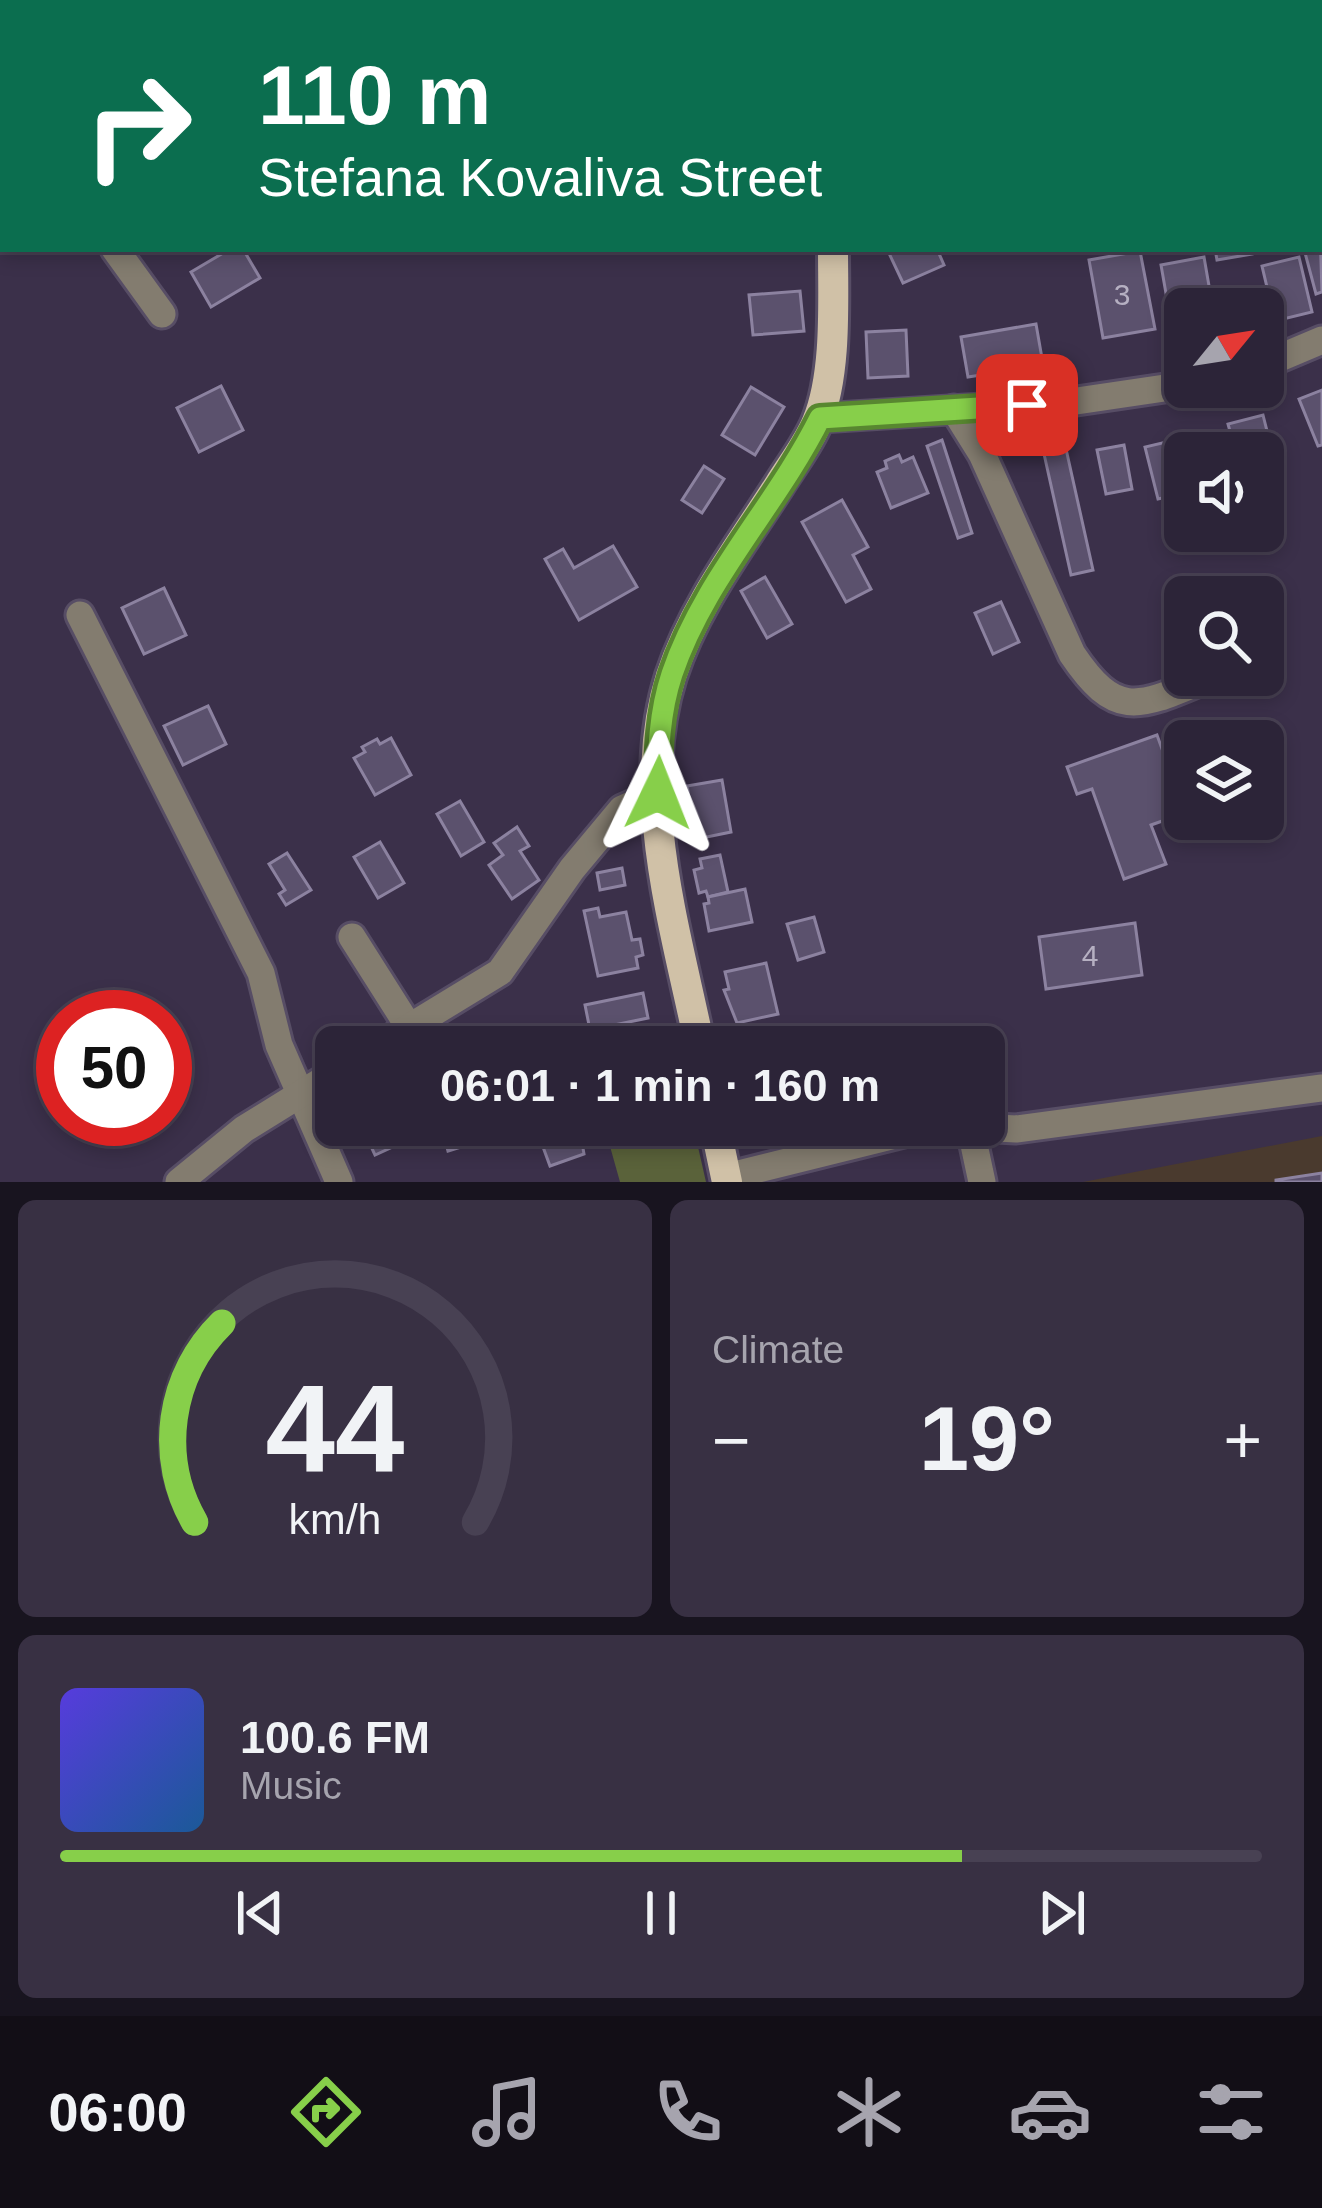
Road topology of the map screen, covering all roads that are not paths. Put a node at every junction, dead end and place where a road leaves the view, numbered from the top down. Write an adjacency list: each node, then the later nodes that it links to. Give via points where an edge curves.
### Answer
1 (117, 252): 3 (street)
2 (833, 252): 8 (main road)
3 (162, 314)
4 (1322, 340): 5 (street)
5 (1284, 356)
6 (1164, 388): 7 (street)
7 (954, 409): 8 (street); 10 (street, via 1089,680 1128,703)
8 (820, 418): 11 (main road, via 685,640 663,710)
9 (80, 615): 18 (street, via 261,973)
10 (1165, 696)
11 (658, 793): 14 (street, via 622,809 500,972); 15 (main road, via 666,884)
12 (352, 937): 13 (street)
13 (409, 1026)
14 (413, 1026)
15 (696, 1026)
16 (315, 1085): 18 (street)
17 (1322, 1088): 19 (street)
18 (301, 1094): 24 (street); 25 (street)
19 (1005, 1128)
20 (720, 1146): 23 (main road)
21 (856, 1146): 23 (street)
22 (974, 1146): 26 (street)
23 (727, 1179)
24 (179, 1182)
25 (339, 1182)
26 (982, 1182)

